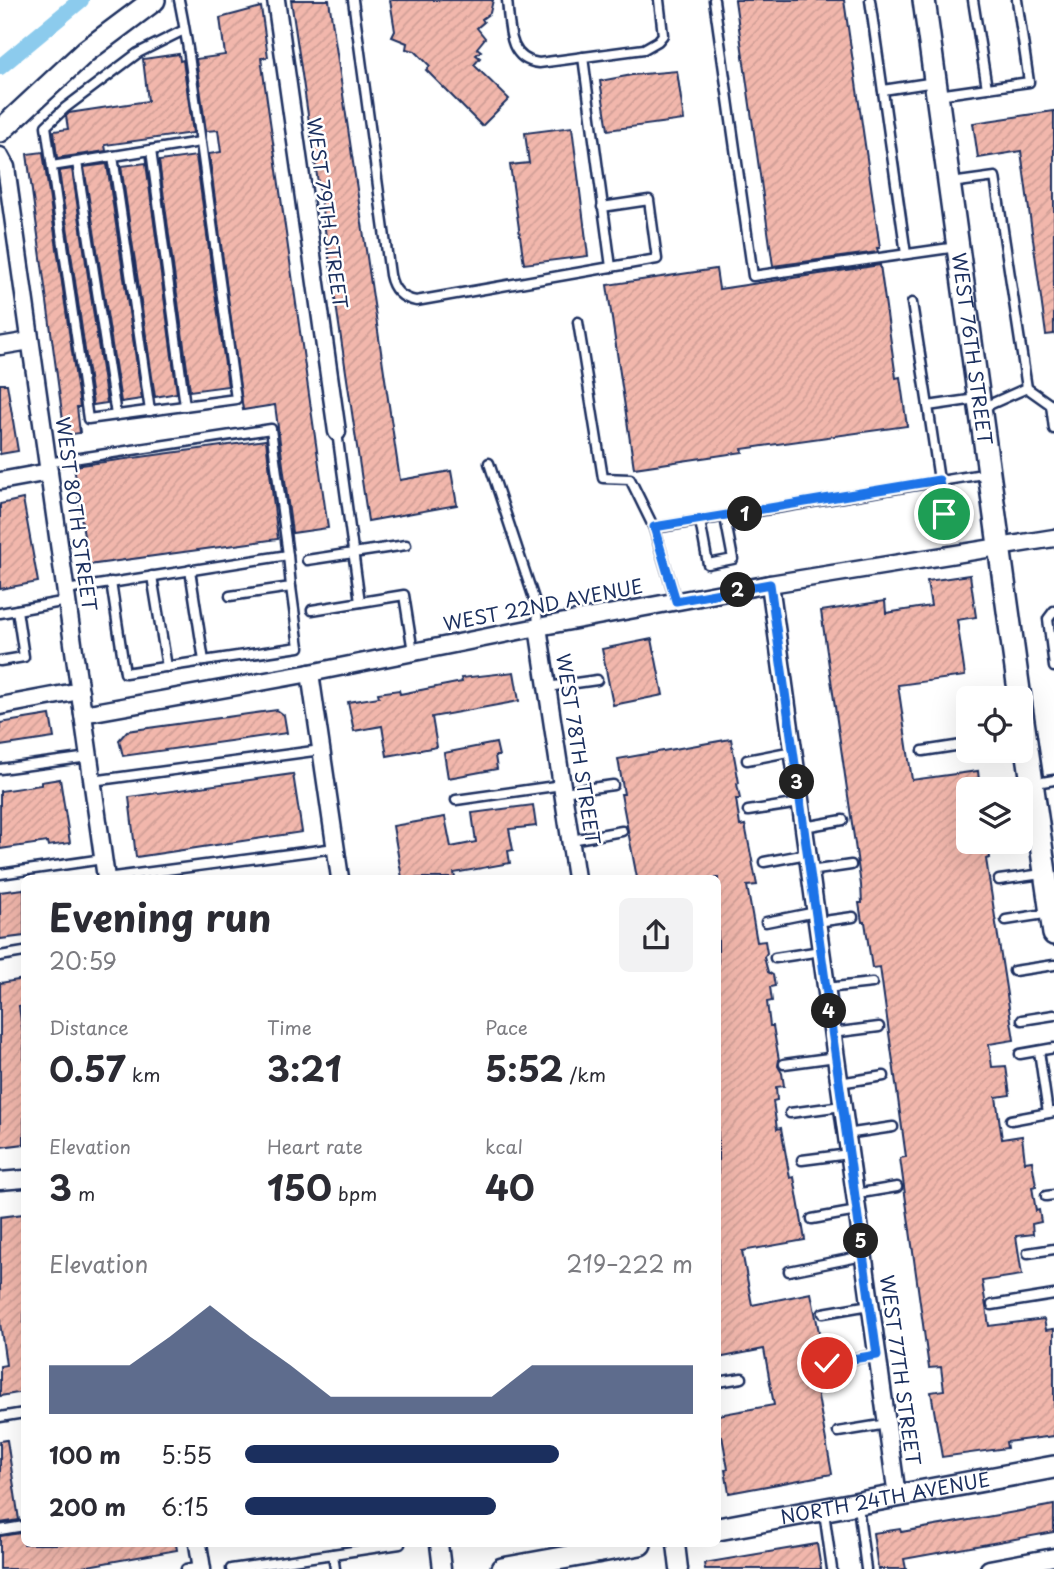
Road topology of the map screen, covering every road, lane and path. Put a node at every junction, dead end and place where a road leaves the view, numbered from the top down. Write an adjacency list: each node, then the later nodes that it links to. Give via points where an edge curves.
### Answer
1 (154, 0): 17 (street, via 86,51)
2 (179, 0): 12 (lane)
3 (276, 0): 41 (street, WEST 79TH STREET)
4 (353, 0): 28 (lane, via 390,275 401,296 416,301)
5 (507, 0): 13 (lane, via 519,56 539,63)
6 (659, 0): 13 (lane, via 663,30 659,41 644,49)
7 (714, 0): 27 (lane, via 753,276)
8 (870, 0): 16 (lane)
9 (924, 0): 15 (street, WEST 76TH STREET)
10 (973, 0): 14 (lane)
11 (1017, 0): 14 (lane, via 1029,82)
12 (184, 30): 18 (lane); 23 (lane, via 138,53 46,126)
13 (583, 57): 25 (lane)
14 (986, 88): 15 (lane)
15 (937, 89): 16 (lane); 24 (street, WEST 76TH STREET)
16 (883, 90): 27 (lane)
17 (0, 131)
18 (200, 142): 19 (lane); 36 (lane, via 236,399)
19 (151, 150): 21 (lane); 36 (lane)
20 (0, 156): 31 (street, WEST 80TH STREET, via 6,167)
21 (113, 156): 22 (lane); 38 (lane)
22 (77, 162): 23 (lane); 39 (lane)
23 (52, 166): 39 (lane, via 88,419)
24 (951, 183): 26 (street, WEST 76TH STREET); 33 (lane, via 995,177)
25 (602, 207): 28 (lane); 28 (lane, via 649,200 657,260)
26 (960, 247): 27 (lane); 34 (street, WEST 76TH STREET)
27 (906, 254)
28 (611, 267)
29 (912, 303): 37 (lane)
30 (578, 323): 50 (lane, via 603,478 630,479)
31 (30, 341): 32 (street); 43 (street, WEST 80TH STREET)
32 (0, 346)
33 (1027, 388): 34 (lane); 35 (lane)
34 (980, 404): 37 (lane); 44 (street, WEST 76TH STREET)
35 (1052, 405): 40 (lane)
36 (185, 406): 38 (lane)
37 (928, 406): 45 (lane)
38 (149, 411): 39 (lane)
39 (116, 415)
40 (1054, 429)
41 (337, 432): 54 (lane)
42 (489, 463): 70 (lane, via 537,608)
43 (48, 468): 46 (street); 55 (lane, via 271,429); 62 (street, WEST 80TH STREET)
44 (989, 473): 45 (lane); 53 (street, WEST 76TH STREET)
45 (939, 480): 47 (lane); 48 (lane)
46 (0, 481)
47 (944, 514)
48 (725, 517): 49 (lane); 49 (lane, via 733,559 708,564)
49 (700, 521): 50 (lane)
50 (654, 527): 64 (lane)
51 (1054, 538): 53 (street, WEST 22ND AVENUE)
52 (406, 545): 54 (lane)
53 (998, 547): 60 (street, WEST 22ND AVENUE); 78 (street, WEST 76TH STREET)
54 (353, 553): 56 (lane); 65 (lane)
55 (288, 555): 57 (lane); 61 (lane)
56 (307, 560)
57 (190, 570): 58 (lane); 73 (lane)
58 (152, 576): 59 (lane); 74 (lane)
59 (111, 583): 62 (lane); 74 (lane, via 125,673)
60 (770, 584): 64 (street, WEST 22ND AVENUE); 85 (street, WEST 77TH STREET)
61 (291, 587): 63 (lane); 73 (lane, via 299,647)
62 (67, 595): 66 (lane); 80 (street, WEST 80TH STREET)
63 (230, 596)
64 (676, 601): 70 (street, WEST 22ND AVENUE)
65 (360, 602): 67 (lane); 71 (lane, via 404,595)
66 (17, 610): 69 (lane); 72 (lane, via 24,657)
67 (312, 610)
68 (1054, 611): 75 (lane, via 1048,619)
69 (0, 613)
70 (538, 626): 71 (street, WEST 22ND AVENUE); 79 (street, WEST 78TH STREET)
71 (414, 652): 76 (street, WEST 22ND AVENUE)
72 (0, 661)
73 (204, 661): 74 (lane)
74 (167, 667)
75 (1054, 667)
76 (310, 673): 82 (street, WEST 22ND AVENUE); 84 (street)
77 (597, 680): 79 (lane)
78 (1018, 686)
79 (548, 687): 94 (street, WEST 78TH STREET)
80 (80, 691): 81 (street); 82 (street, WEST 80TH STREET)
81 (0, 706)
82 (83, 714): 87 (street, WEST 80TH STREET)
83 (956, 746): 86 (lane)
84 (321, 750): 91 (lane); 103 (street)
85 (793, 751): 88 (lane); 96 (street, WEST 77TH STREET)
86 (923, 751)
87 (89, 757): 89 (lane); 91 (street, WEST 80TH STREET)
88 (747, 760)
89 (0, 769)
90 (1054, 780): 92 (lane)
91 (92, 781): 105 (street, WEST 80TH STREET)
92 (1033, 784)
93 (613, 785): 94 (lane)
94 (563, 788): 95 (lane); 102 (street, WEST 78TH STREET)
95 (456, 800)
96 (800, 803): 97 (lane); 99 (street, WEST 77TH STREET)
97 (748, 811)
98 (843, 820): 99 (lane)
99 (804, 827): 104 (street, WEST 77TH STREET)
100 (622, 831): 102 (lane)
101 (1033, 839): 109 (street, WEST 76TH STREET)
102 (570, 840): 114 (street, WEST 78TH STREET)
103 (336, 848): 112 (lane); 113 (street)
104 (807, 854): 106 (lane); 108 (street, WEST 77TH STREET)
105 (103, 859): 110 (lane); 111 (street, WEST 80TH STREET)
106 (764, 862)
107 (851, 865): 108 (lane)
108 (810, 871): 116 (street, WEST 77TH STREET)
109 (1045, 873): 115 (lane); 119 (street, WEST 76TH STREET)
110 (0, 874)
111 (106, 875)
112 (129, 875)
113 (340, 875)
114 (576, 875)
115 (999, 880)
116 (816, 917): 117 (lane); 120 (lane); 121 (street, WEST 77TH STREET)
117 (853, 917)
118 (1006, 920): 119 (lane)
119 (1053, 920)
120 (766, 922)
121 (821, 951): 124 (lane); 128 (street, WEST 77TH STREET)
122 (21, 953): 123 (lane)
123 (0, 956)
124 (775, 958)
125 (1054, 965): 126 (lane)
126 (1014, 971)
127 (872, 983): 128 (lane)
128 (826, 988): 132 (street, WEST 77TH STREET)
129 (1054, 1014): 130 (lane)
130 (1022, 1020)
131 (879, 1027): 132 (lane)
132 (832, 1033): 136 (street, WEST 77TH STREET)
133 (1054, 1048): 134 (lane)
134 (1039, 1051): 135 (lane); 142 (lane)
135 (1020, 1054)
136 (836, 1057): 137 (lane); 139 (street, WEST 77TH STREET)
137 (784, 1064)
138 (884, 1076): 139 (lane)
139 (839, 1083): 140 (street, WEST 77TH STREET)
140 (842, 1106): 141 (lane); 145 (street, WEST 77TH STREET)
141 (790, 1113)
142 (1051, 1113): 143 (lane)
143 (1011, 1120)
144 (893, 1127): 145 (lane)
145 (846, 1134): 146 (street, WEST 77TH STREET)
146 (849, 1154): 147 (lane); 151 (street, WEST 77TH STREET)
147 (802, 1160)
148 (21, 1179): 149 (street)
149 (0, 1181)
150 (897, 1187): 151 (lane)
151 (855, 1194): 152 (street, WEST 77TH STREET)
152 (857, 1210): 153 (lane); 156 (street, WEST 77TH STREET)
153 (812, 1219)
154 (1054, 1249): 155 (lane)
155 (1028, 1253)
156 (863, 1256): 157 (lane); 159 (street, WEST 77TH STREET)
157 (789, 1271)
158 (1054, 1295): 160 (lane)
159 (870, 1305): 161 (lane); 162 (street, WEST 77TH STREET)
160 (992, 1305)
161 (823, 1313)
162 (877, 1355): 163 (lane); 168 (street, WEST 77TH STREET)
163 (827, 1363)
164 (742, 1378): 165 (lane)
165 (721, 1382)
166 (21, 1414): 167 (lane)
167 (0, 1417)
168 (887, 1424): 169 (lane); 171 (street, WEST 77TH STREET)
169 (838, 1432)
170 (1054, 1467): 171 (street, NORTH 24TH AVENUE)
171 (897, 1496): 172 (street, NORTH 24TH AVENUE)
172 (857, 1503): 173 (street, NORTH 24TH AVENUE); 192 (lane)
173 (824, 1509): 175 (street, NORTH 24TH AVENUE); 191 (lane)
174 (21, 1526): 176 (lane)
175 (721, 1528)
176 (0, 1530)
177 (198, 1547): 185 (street)
178 (380, 1547): 183 (lane)
179 (439, 1547): 188 (street)
180 (604, 1547): 182 (street)
181 (676, 1547): 190 (street)
182 (567, 1550): 189 (street)
183 (333, 1554): 186 (lane); 187 (lane)
184 (1054, 1557): 193 (street)
185 (196, 1568)
186 (232, 1569)
187 (335, 1569)
188 (442, 1569)
189 (502, 1569)
190 (679, 1569)
191 (832, 1569)
192 (866, 1569)
193 (989, 1569)

